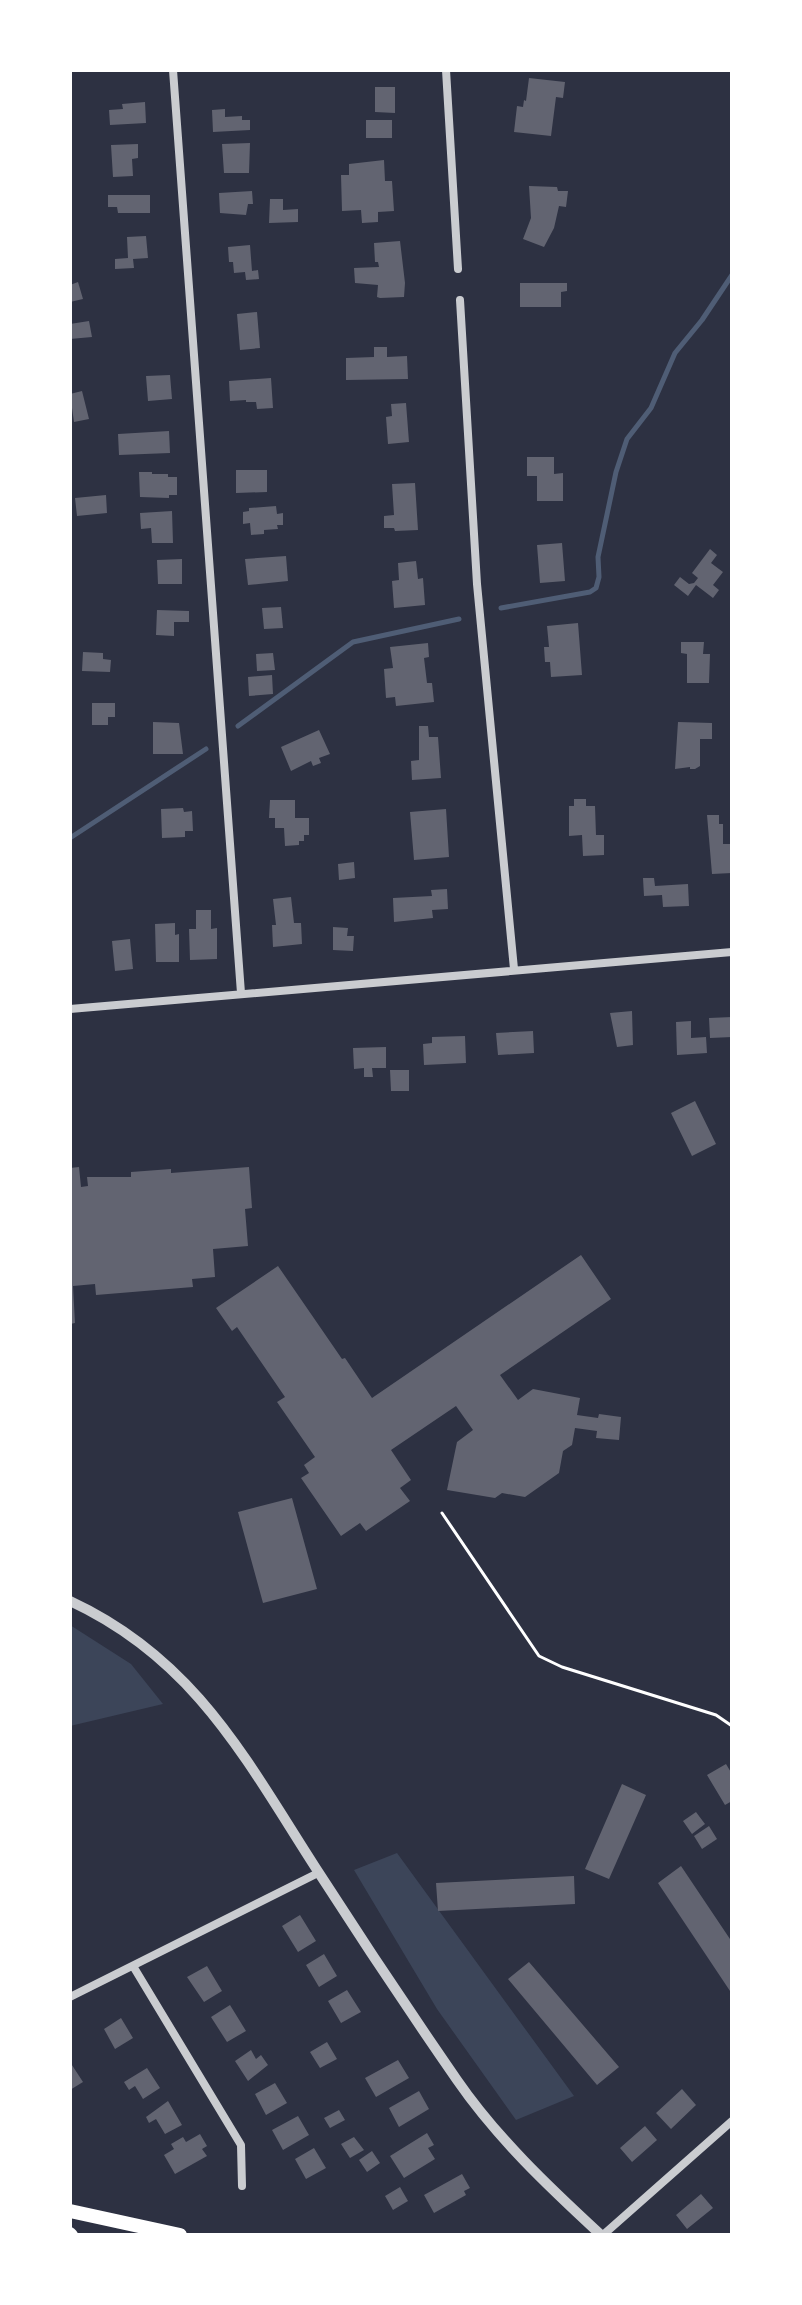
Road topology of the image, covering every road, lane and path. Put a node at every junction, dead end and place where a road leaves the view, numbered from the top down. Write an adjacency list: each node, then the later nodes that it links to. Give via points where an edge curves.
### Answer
1 (173, 70): 7 (street)
2 (446, 70): 3 (street)
3 (458, 269)
4 (460, 300): 6 (street, via 477,584)
5 (732, 952): 6 (street)
6 (514, 969): 7 (street)
7 (241, 993): 8 (street)
8 (70, 1009)
9 (442, 1513): 11 (path, via 539,1656 716,1715)
10 (70, 1601): 12 (street, via 125,1631 194,1690)
11 (732, 1726)
12 (318, 1873): 13 (street); 19 (street, via 474,2102 521,2159)
13 (133, 1966): 14 (street); 16 (street, via 241,2145)
14 (70, 1997)
15 (732, 2121): 19 (street)
16 (242, 2186)
17 (70, 2211): 18 (highway)
18 (180, 2235)
19 (602, 2235)

